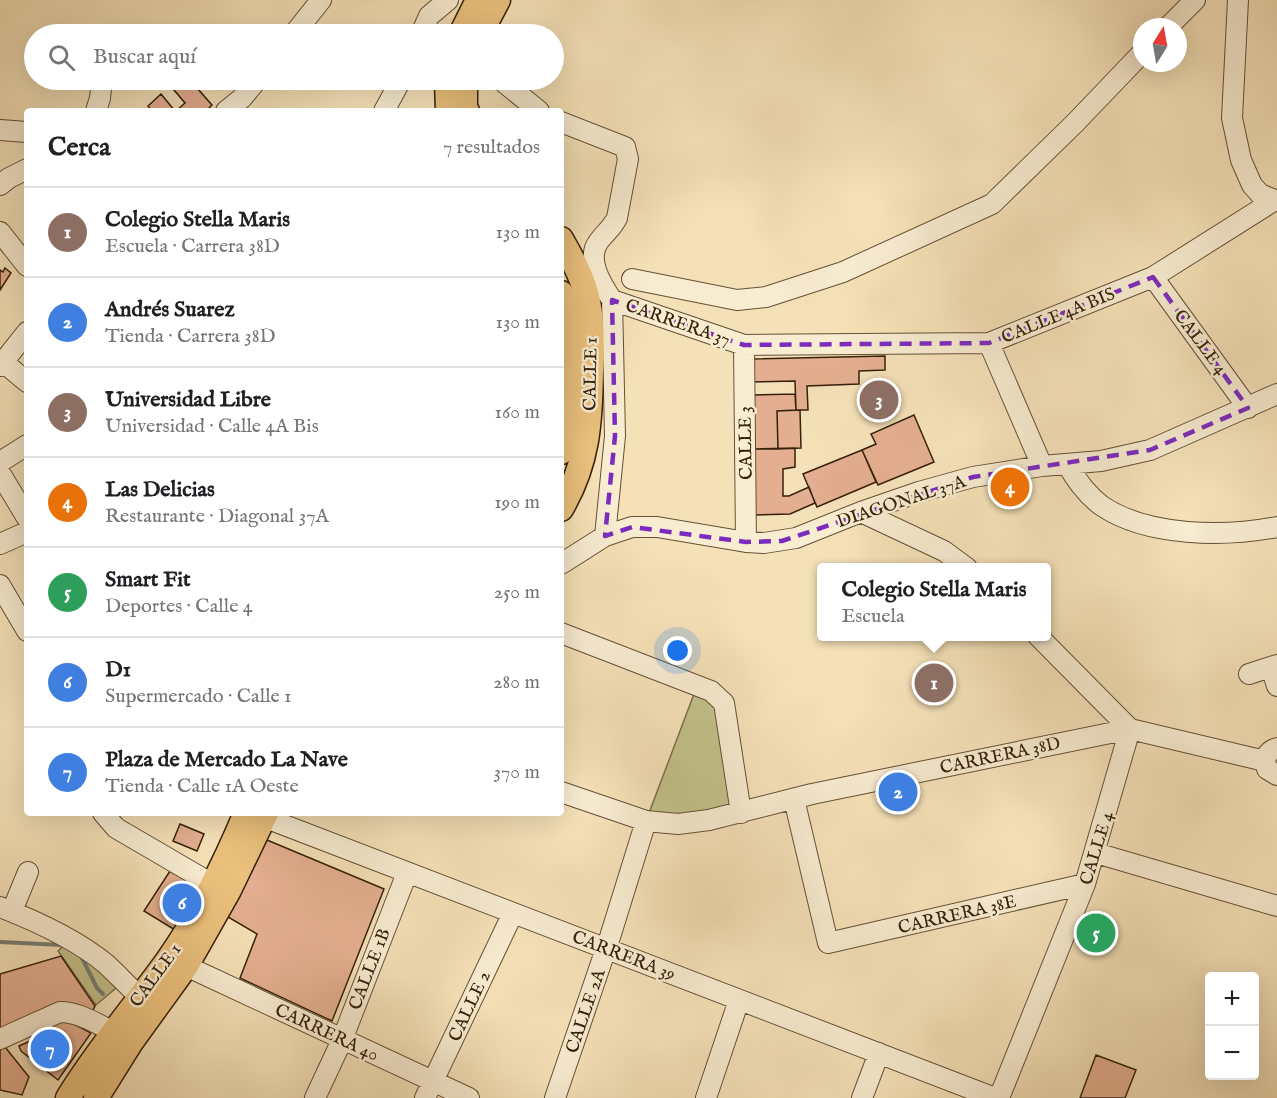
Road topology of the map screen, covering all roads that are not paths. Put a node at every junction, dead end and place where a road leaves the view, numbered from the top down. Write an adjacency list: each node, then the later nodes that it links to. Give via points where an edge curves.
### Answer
1 (321, 0): 8 (street)
2 (448, 0): 9 (street)
3 (478, 0): 10 (main road)
4 (498, 0): 11 (main road)
5 (1195, 0): 7 (street)
6 (1238, 0): 30 (street, via 1232,118 1251,185)
7 (1177, 18)
8 (302, 24)
9 (425, 24)
10 (473, 24)
11 (478, 24)
12 (1133, 62): 35 (street, via 992,204 843,272 766,297 737,300)
13 (101, 90): 19 (street)
14 (249, 90): 20 (street)
15 (396, 90): 21 (street)
16 (447, 90): 22 (main road)
17 (465, 90): 23 (main road)
18 (513, 90): 24 (street)
19 (97, 108)
20 (230, 108)
21 (386, 108)
22 (448, 108)
23 (465, 108)
24 (535, 108)
25 (564, 123): 36 (street, via 625,147 628,159 616,218 594,252 596,271)
26 (0, 130): 27 (street)
27 (24, 132)
28 (24, 170): 29 (street)
29 (0, 185)
30 (1276, 201): 34 (street, CALLE 4A BIS)
31 (0, 232): 33 (street)
32 (564, 245): 51 (main road, CALLE 1, via 586,292 592,341 586,444 576,481)
33 (24, 262)
34 (1153, 277): 39 (street, CALLE 4A BIS); 44 (street, CALLE 4)
35 (632, 279)
36 (612, 300): 40 (street, CARRERA 37); 56 (street, via 615,436)
37 (564, 304): 45 (main road, CALLE 1, via 570,325)
38 (24, 336): 41 (street)
39 (989, 343): 40 (street, CALLE 4A BIS); 49 (street)
40 (744, 345): 57 (street, CALLE 3)
41 (2, 364): 42 (street)
42 (24, 380)
43 (1277, 394): 44 (street, DIAGONAL 37A)
44 (1248, 408): 48 (street, DIAGONAL 37A, via 1150,450)
45 (564, 416)
46 (24, 447): 47 (street)
47 (0, 462)
48 (1067, 464): 49 (street, DIAGONAL 37A); 54 (street, via 1102,506 1131,521 1204,533 1248,533)
49 (1042, 466): 52 (street, DIAGONAL 37A, via 973,477)
50 (0, 473): 53 (street)
51 (564, 503)
52 (861, 512): 57 (street, DIAGONAL 37A, via 796,538); 60 (street)
53 (24, 513)
54 (1277, 527)
55 (24, 533): 58 (street)
56 (605, 536): 57 (street, DIAGONAL 37A, via 626,528 648,526); 59 (street, DIAGONAL 37A)
57 (746, 542)
58 (0, 544)
59 (564, 562)
60 (961, 563)
61 (0, 585): 62 (street)
62 (24, 626)
63 (564, 634): 71 (street, via 711,691 724,703)
64 (1043, 641): 67 (street)
65 (1275, 673): 66 (street)
66 (1249, 674)
67 (1130, 729): 68 (street, CARRERA 38D); 70 (street, CARRERA 38D); 77 (street, CALLE 4)
68 (1273, 761)
69 (564, 793): 76 (street, CARRERA 38D)
70 (794, 799): 71 (street, CARRERA 38D); 81 (street, CARRERA 38E, via 828,944)
71 (741, 813): 76 (street, CARRERA 38D, via 678,824)
72 (106, 816): 80 (street, via 116,828)
73 (257, 816): 80 (main road, CALLE 1)
74 (257, 816): 86 (main road, CALLE 1, via 229,890)
75 (263, 816): 79 (street, CARRERA 39)
76 (646, 821): 85 (street, CALLE 2A)
77 (1096, 853): 81 (street, CALLE 4); 82 (street)
78 (28, 872): 83 (street)
79 (407, 873): 84 (street, CARRERA 39); 91 (street, CALLE 1B)
80 (212, 884): 87 (main road, CALLE 1, via 169,959)
81 (1085, 884): 101 (street, CALLE 4)
82 (1277, 906)
83 (6, 909): 87 (street, via 85,949)
84 (513, 913): 85 (street, CARRERA 39); 93 (street, CALLE 2)
85 (606, 948): 88 (street, CARRERA 39); 98 (street, CALLE 2A)
86 (186, 966): 91 (street, CARRERA 40); 95 (main road, CALLE 1)
87 (139, 996): 89 (main road, CALLE 1)
88 (739, 1000): 92 (street, CARRERA 39); 99 (street)
89 (112, 1031): 90 (street, via 84,1017 60,1012); 94 (main road, CALLE 1)
90 (0, 1039)
91 (342, 1040): 93 (street, CARRERA 40); 96 (street, CALLE 1B)
92 (879, 1053): 100 (street); 101 (street, CARRERA 39)
93 (429, 1090): 97 (street, CARRERA 40)
94 (68, 1098)
95 (96, 1098)
96 (315, 1098)
97 (468, 1098)
98 (555, 1098)
99 (706, 1098)
100 (862, 1098)
101 (997, 1098)

